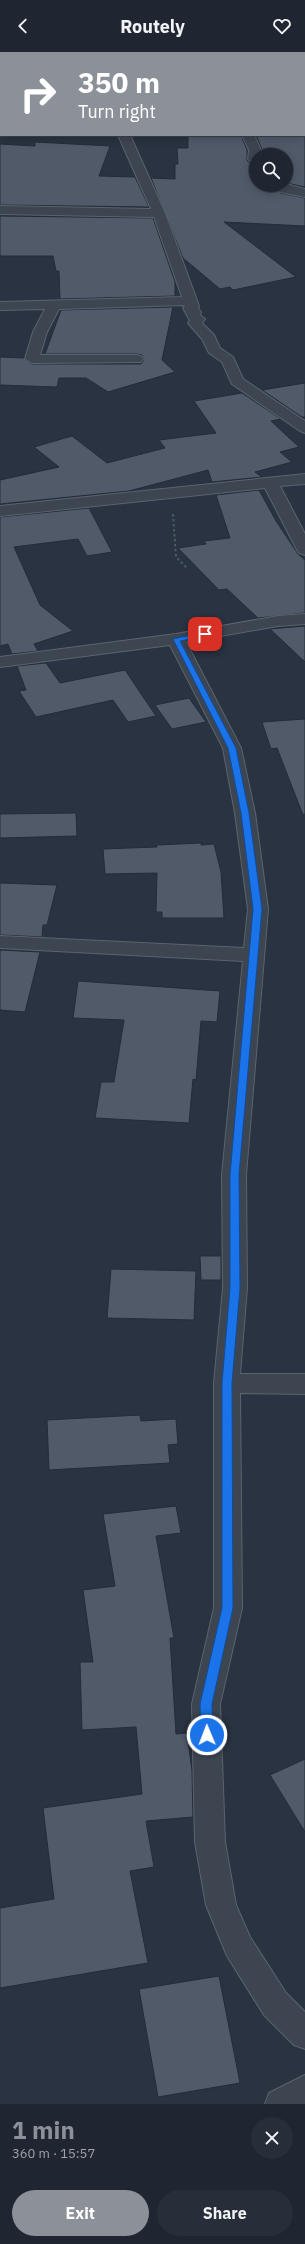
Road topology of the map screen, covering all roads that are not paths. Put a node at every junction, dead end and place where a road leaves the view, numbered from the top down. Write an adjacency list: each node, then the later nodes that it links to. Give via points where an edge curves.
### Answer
1 (124, 136): 7 (street)
2 (248, 136): 3 (street)
3 (254, 148)
4 (293, 191): 5 (street)
5 (305, 193)
6 (0, 210): 7 (street)
7 (160, 213): 8 (street)
8 (189, 301): 10 (street); 12 (street, via 194,312 193,317 198,319 195,323 209,338 214,350 228,360 237,380)
9 (0, 306): 10 (street)
10 (53, 306): 11 (street, via 40,332 32,359)
11 (136, 358)
12 (305, 428)
13 (305, 479): 14 (street)
14 (270, 483): 15 (street); 16 (street)
15 (0, 510)
16 (305, 550)
17 (305, 619): 18 (street, via 278,621)
18 (176, 639): 19 (street); 21 (street, via 232,748 245,813 258,909)
19 (0, 662)
20 (0, 942): 21 (street)
21 (254, 955): 22 (street, via 234,1175 235,1288)
22 (227, 1383): 23 (street); 24 (street, via 228,1608 206,1704 210,1842 221,1905 238,1946 275,2004)
23 (305, 1384)
24 (305, 2034)
25 (305, 2091): 26 (street)
26 (281, 2104)

